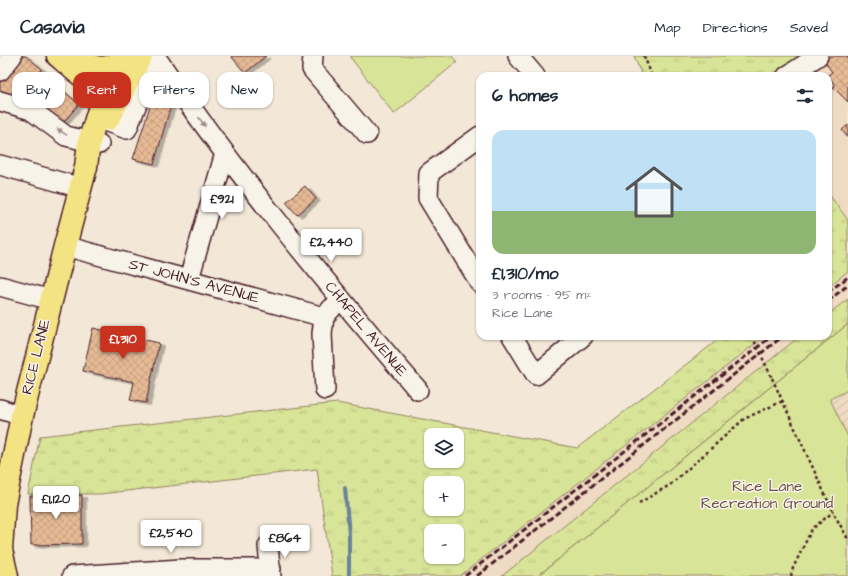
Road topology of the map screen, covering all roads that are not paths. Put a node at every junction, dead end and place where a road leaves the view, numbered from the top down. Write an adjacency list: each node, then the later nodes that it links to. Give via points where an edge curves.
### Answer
1 (12, 56): 9 (street)
2 (58, 56): 10 (main road)
3 (75, 56): 11 (main road)
4 (141, 56): 12 (main road, RICE LANE)
5 (313, 56): 18 (street, via 312,69)
6 (518, 56): 13 (street)
7 (818, 56): 14 (street)
8 (158, 60): 17 (street, via 148,76 127,130); 21 (street, CHAPEL AVENUE, one-way to 21)
9 (0, 71)
10 (82, 72)
11 (91, 72)
12 (125, 72)
13 (532, 72)
14 (793, 72)
15 (0, 101): 20 (street, one-way to 15, via 66,136 31,110)
16 (103, 108): 20 (main road, RICE LANE)
17 (117, 108)
18 (367, 134)
19 (476, 139): 25 (street, via 429,173 428,198)
20 (94, 143): 23 (main road, RICE LANE)
21 (225, 153): 26 (street); 29 (street, CHAPEL AVENUE)
22 (0, 166): 23 (street)
23 (81, 188): 24 (main road, RICE LANE)
24 (65, 246): 26 (street, ST JOHN'S AVENUE); 28 (main road, RICE LANE)
25 (476, 276)
26 (189, 279): 30 (street, ST JOHN'S AVENUE)
27 (0, 286): 28 (street)
28 (51, 300): 36 (main road, RICE LANE)
29 (340, 300): 30 (street); 34 (street, CHAPEL AVENUE)
30 (324, 316): 33 (street, via 322,334)
31 (514, 340): 32 (street, via 536,375)
32 (578, 340)
33 (325, 390)
34 (418, 390)
35 (0, 409): 36 (street)
36 (22, 416): 38 (main road, RICE LANE, via 4,504)
37 (268, 546): 39 (street)
38 (0, 550): 40 (main road, RICE LANE)
39 (271, 572): 41 (street, via 181,569)
40 (8, 576)
41 (72, 576)

